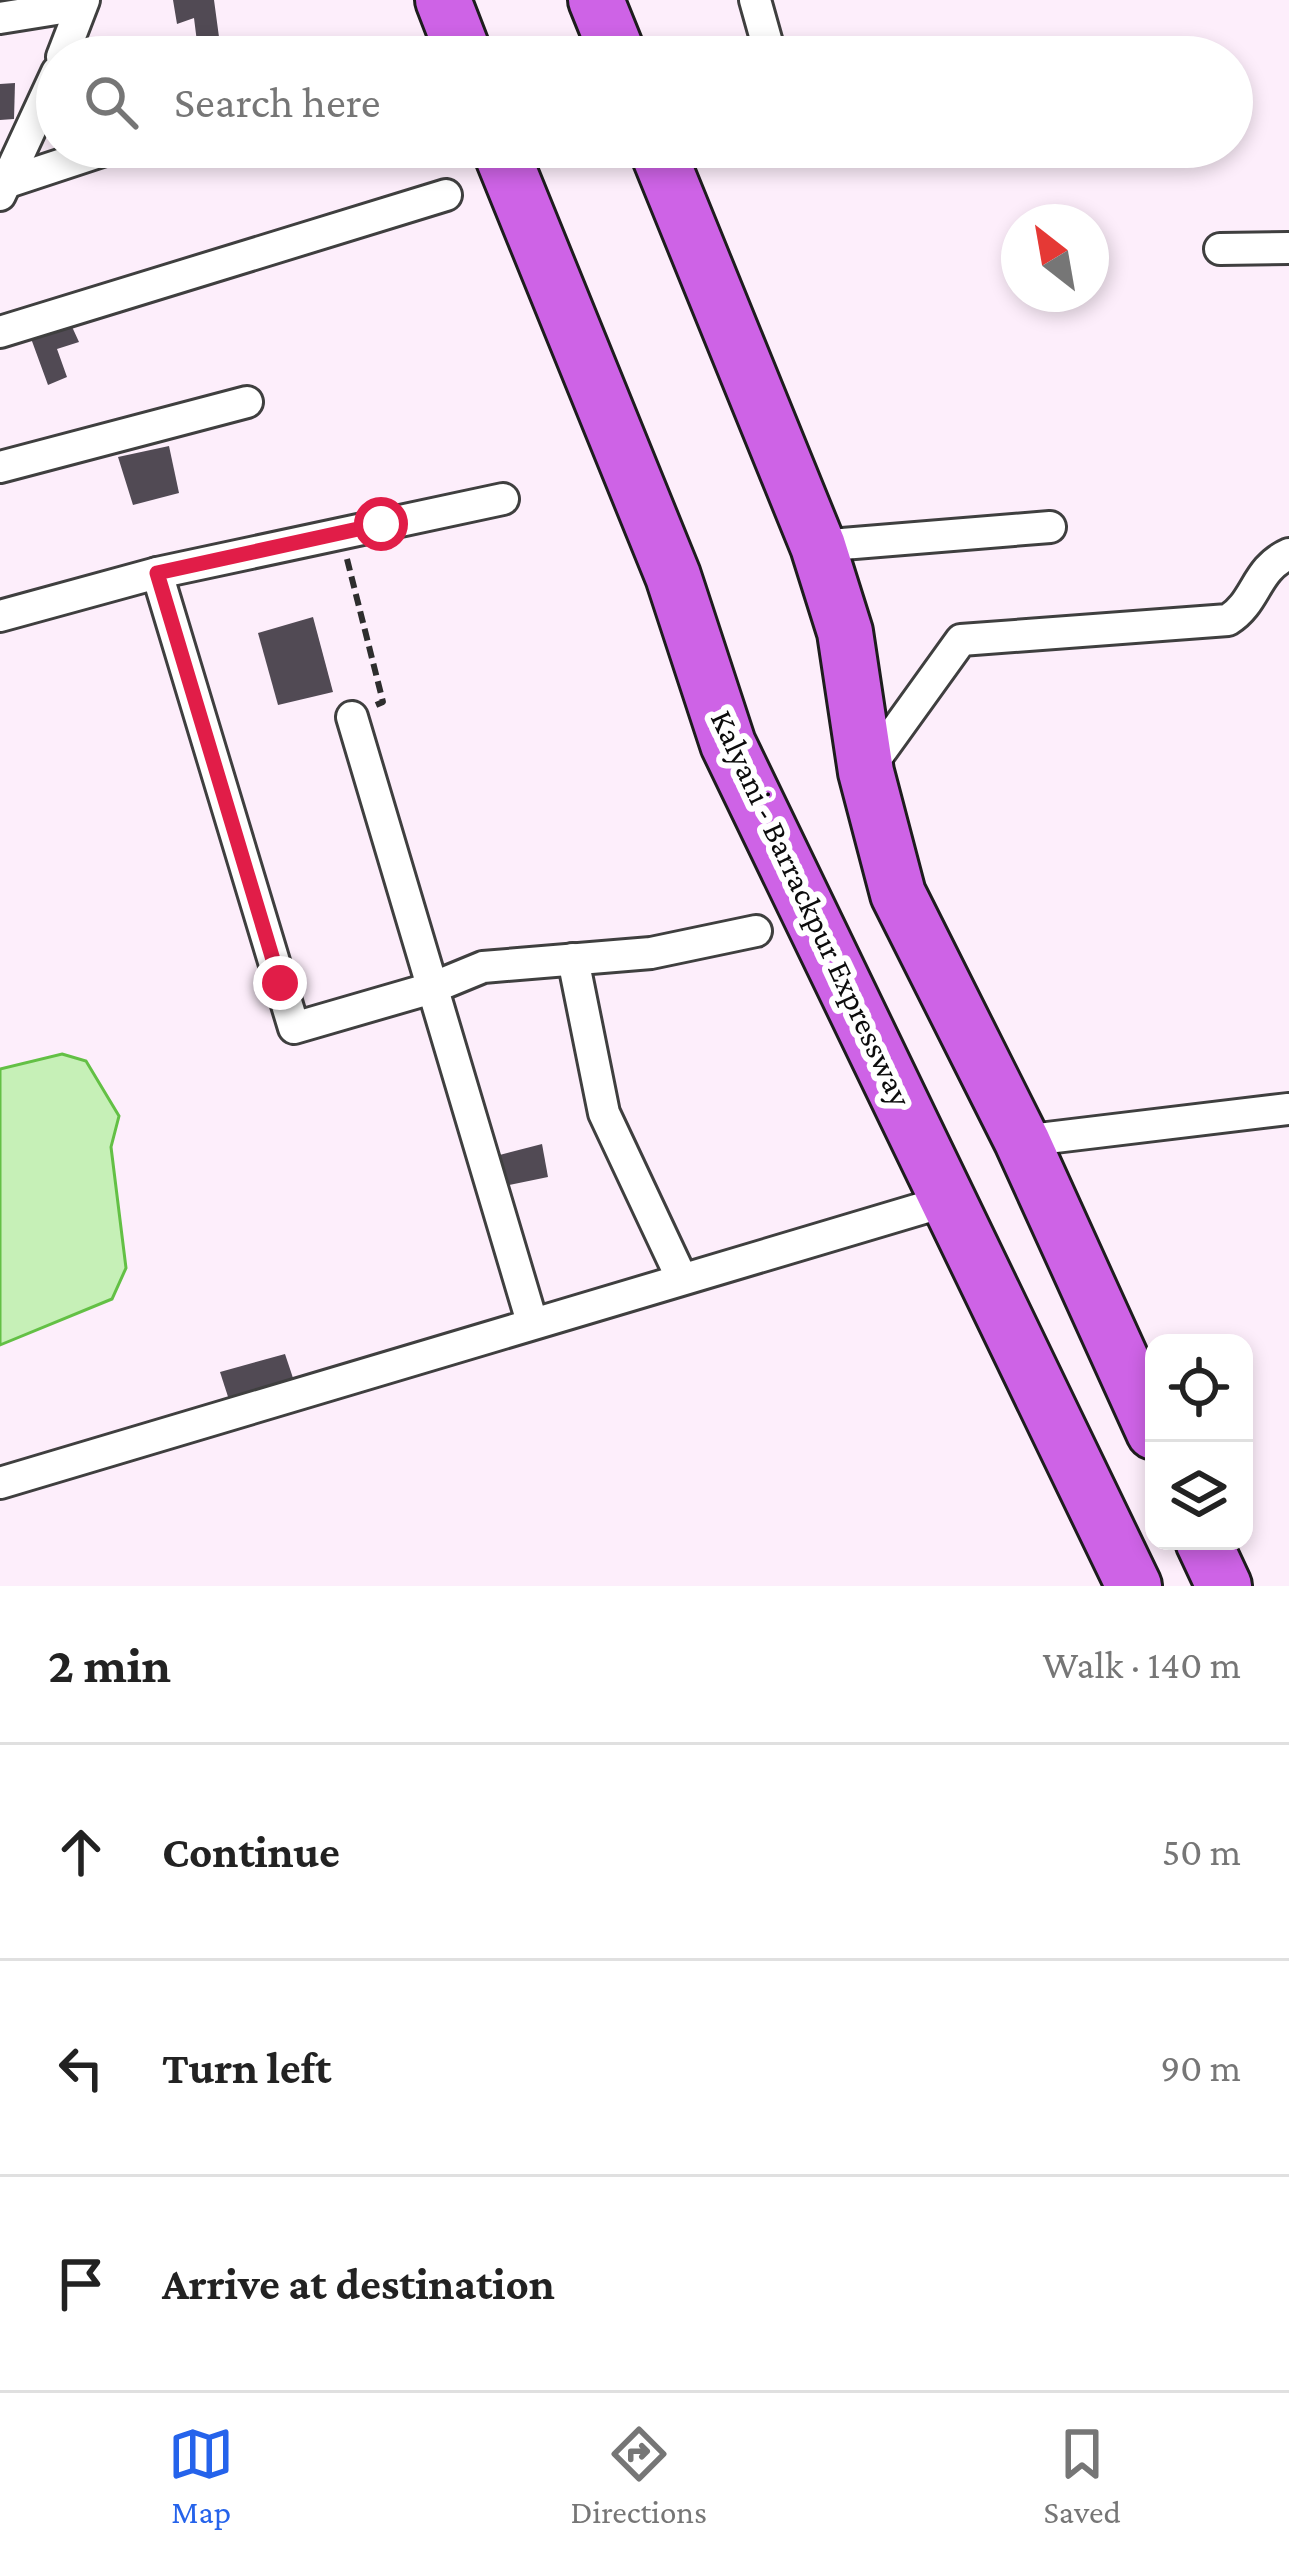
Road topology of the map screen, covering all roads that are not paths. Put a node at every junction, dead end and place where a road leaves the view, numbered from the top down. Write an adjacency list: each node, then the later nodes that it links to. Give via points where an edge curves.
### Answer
1 (443, 0): 7 (highway)
2 (596, 0): 8 (highway)
3 (755, 0): 9 (street)
4 (83, 3): 5 (street); 6 (street)
5 (1, 15)
6 (70, 36)
7 (457, 36)
8 (611, 36)
9 (765, 36)
10 (36, 117): 14 (street)
11 (58, 168): 14 (street)
12 (508, 168): 34 (highway, Kalyani - Barrackpur Expressway, via 673,576 728,744)
13 (665, 168): 23 (highway)
14 (2, 189)
15 (446, 195): 18 (street)
16 (1289, 248): 17 (street)
17 (1220, 249)
18 (0, 332)
19 (247, 402): 20 (street)
20 (0, 467)
21 (503, 499): 25 (street)
22 (1050, 527): 23 (street)
23 (818, 546): 28 (highway, via 845,632)
24 (1289, 554): 28 (street, via 1263,570 1246,606 1228,620 961,640)
25 (157, 573): 26 (street); 31 (street, via 294,1028)
26 (0, 616)
27 (352, 717): 31 (street)
28 (866, 772): 33 (highway, via 898,894)
29 (756, 931): 30 (street)
30 (573, 959): 31 (street, via 483,967); 35 (street, via 604,1113)
31 (432, 988): 36 (street)
32 (1288, 1109): 33 (street)
33 (1022, 1141): 37 (highway)
34 (950, 1200): 35 (street); 40 (highway, Kalyani - Barrackpur Expressway)
35 (681, 1277): 36 (street)
36 (532, 1322): 38 (street)
37 (1145, 1412)
38 (0, 1483)
39 (1207, 1550): 41 (highway)
40 (1134, 1586)
41 (1224, 1586)

